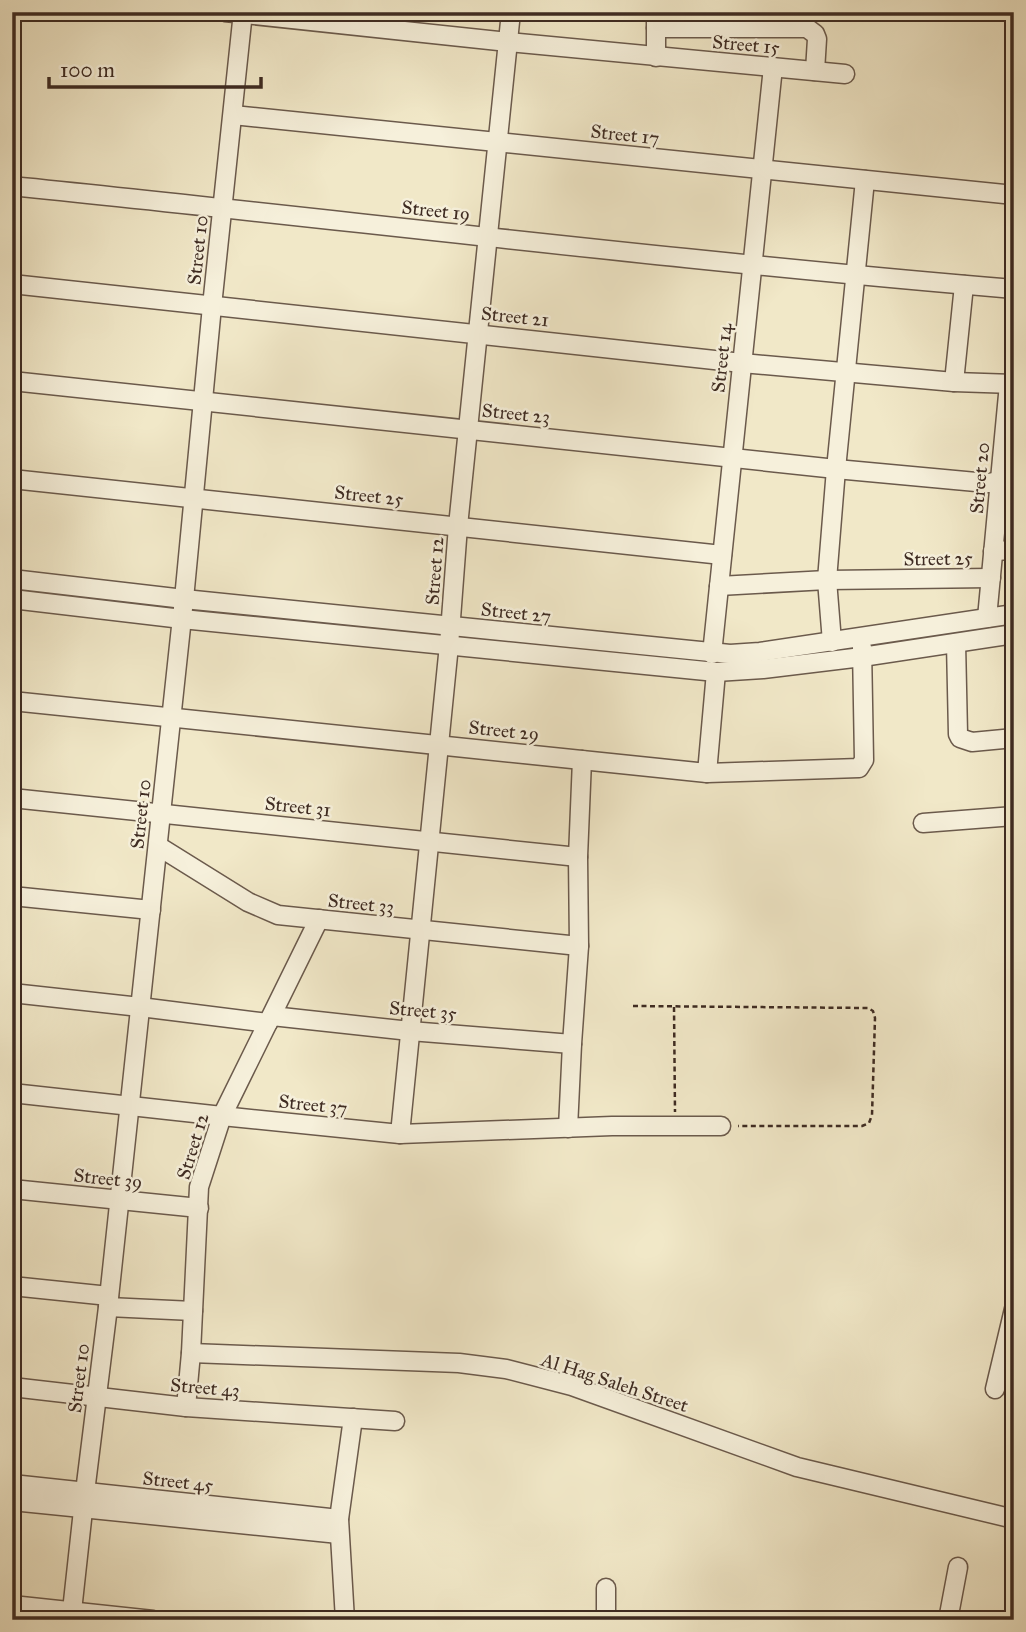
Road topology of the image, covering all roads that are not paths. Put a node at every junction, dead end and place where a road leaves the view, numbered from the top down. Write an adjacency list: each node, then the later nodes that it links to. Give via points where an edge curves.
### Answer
1 (511, 12): 4 (street, Street 12)
2 (237, 13): 4 (street, Street 15); 9 (street, Street 10)
3 (656, 20): 5 (street); 7 (street, via 807,29 817,39)
4 (508, 42): 5 (street, Street 15); 10 (street, Street 12)
5 (656, 57): 6 (street, Street 15)
6 (773, 67): 7 (street, Street 15); 11 (street, Street 14)
7 (815, 71): 8 (street, Street 15)
8 (845, 74)
9 (233, 115): 10 (street, Street 17); 15 (street, Street 10)
10 (498, 143): 11 (street, Street 17); 16 (street, Street 12)
11 (762, 169): 12 (street, Street 17); 17 (street, Street 14)
12 (865, 180): 14 (street, Street 17); 18 (street)
13 (12, 186): 15 (street, Street 19)
14 (1014, 195)
15 (223, 207): 16 (street, Street 19); 22 (street, Street 10)
16 (488, 237): 17 (street, Street 19); 23 (street, Street 12)
17 (752, 265): 18 (street, Street 19); 24 (street, Street 14)
18 (855, 276): 20 (street, Street 19); 25 (street)
19 (12, 284): 22 (street, Street 21)
20 (964, 285): 21 (street, Street 19); 27 (street)
21 (1014, 289)
22 (212, 306): 23 (street, Street 21); 29 (street, Street 10)
23 (478, 334): 24 (street, Street 21); 30 (street, Street 12)
24 (742, 363): 25 (street, Street 21); 31 (street, Street 14)
25 (845, 372): 27 (street, Street 21); 32 (street)
26 (12, 382): 29 (street, Street 23)
27 (954, 382): 28 (street, Street 21)
28 (1011, 384): 34 (street, Street 20)
29 (203, 402): 30 (street, Street 23); 35 (street, Street 10)
30 (468, 429): 31 (street, Street 23); 36 (street, Street 12)
31 (732, 458): 32 (street, Street 23); 39 (street, Street 14)
32 (836, 469): 34 (street, Street 23, via 987,483); 42 (street)
33 (12, 479): 35 (street, Street 25)
34 (1007, 479): 38 (street, Street 20)
35 (194, 498): 36 (street, Street 25); 45 (street, Street 10)
36 (458, 526): 39 (street, Street 25); 50 (street, Street 12)
37 (1014, 550): 38 (street)
38 (993, 551): 40 (street, Street 20)
39 (722, 555): 43 (street, Street 14)
40 (991, 578): 42 (street, Street 25); 47 (street, Street 20)
41 (12, 579): 45 (street, Street 27)
42 (827, 580): 43 (street, Street 25); 52 (street)
43 (719, 586): 54 (street, Street 14)
44 (12, 599): 48 (street, Street 27)
45 (184, 599): 48 (street, Street 10); 50 (street, Street 27)
46 (1014, 614): 47 (street, Street 27)
47 (987, 618): 51 (street, Street 27)
48 (182, 619): 50 (street, Street 27); 58 (street, Street 10)
49 (1014, 635): 53 (street, Street 27)
50 (450, 636): 54 (street, Street 27); 56 (street, Street 27); 60 (street, Street 12)
51 (862, 637): 52 (street, Street 27); 55 (street, Street 29)
52 (832, 642): 54 (street, Street 27)
53 (956, 643): 55 (street, Street 27); 59 (street, via 960,738 966,742)
54 (712, 654)
55 (862, 657): 56 (street, Street 27); 62 (street, Street 29, via 864,761 859,768)
56 (716, 672): 62 (street)
57 (12, 701): 58 (street, Street 29)
58 (172, 718): 60 (street, Street 29); 64 (street, Street 10)
59 (1014, 738)
60 (439, 744): 61 (street, Street 29); 67 (street, Street 12)
61 (582, 760): 62 (street, Street 29); 69 (street)
62 (707, 773)
63 (12, 798): 64 (street, Street 31)
64 (161, 813): 67 (street, Street 31); 68 (street, Street 10)
65 (1014, 816): 66 (street)
66 (923, 823)
67 (429, 841): 69 (street, Street 31); 73 (street, Street 12)
68 (158, 846): 71 (street, Street 10); 72 (street, Street 33, via 258,908)
69 (578, 857): 74 (street)
70 (12, 895): 71 (street)
71 (151, 910): 76 (street, Street 10)
72 (319, 919): 73 (street, Street 33); 77 (street, Street 12)
73 (421, 930): 74 (street, Street 33); 78 (street, Street 12)
74 (579, 946): 79 (street)
75 (12, 993): 76 (street, Street 35)
76 (140, 1007): 77 (street, Street 35); 81 (street, Street 10)
77 (270, 1020): 78 (street, Street 35); 82 (street, Street 12)
78 (410, 1031): 79 (street, Street 35); 85 (street, Street 12)
79 (572, 1044): 84 (street)
80 (12, 1093): 81 (street, Street 37)
81 (130, 1105): 82 (street, Street 37); 87 (street, Street 10)
82 (222, 1116): 85 (street, Street 37); 88 (street, Street 12, via 199,1186)
83 (721, 1126): 84 (street, Street 37)
84 (568, 1128): 85 (street, Street 37)
85 (400, 1134)
86 (12, 1189): 87 (street, Street 39)
87 (120, 1200): 88 (street, Street 39); 90 (street, Street 10)
88 (199, 1208): 92 (street, Street 12)
89 (12, 1286): 90 (street)
90 (109, 1302): 92 (street); 96 (street, Street 10)
91 (1014, 1309): 95 (street)
92 (193, 1311): 93 (street, Street 12)
93 (191, 1353): 97 (street, Street 12); 103 (street, Al Hag Saleh Street, via 459,1363 506,1369 572,1386 797,1468)
94 (12, 1387): 96 (street, Street 43)
95 (995, 1389)
96 (97, 1398): 97 (street, Street 43); 101 (street, Street 10)
97 (186, 1407): 98 (street, Street 43)
98 (353, 1419): 99 (street, Street 43); 104 (street)
99 (396, 1421)
100 (12, 1485): 101 (street, Street 45)
101 (84, 1500): 102 (street, Street 45); 104 (street, Street 45); 108 (street, Street 10)
102 (12, 1501)
103 (1014, 1519)
104 (339, 1527): 110 (street)
105 (958, 1567): 112 (street)
106 (606, 1588): 111 (street)
107 (12, 1605): 108 (street)
108 (71, 1615): 109 (street)
109 (153, 1620)
110 (345, 1620)
111 (606, 1620)
112 (948, 1620)

